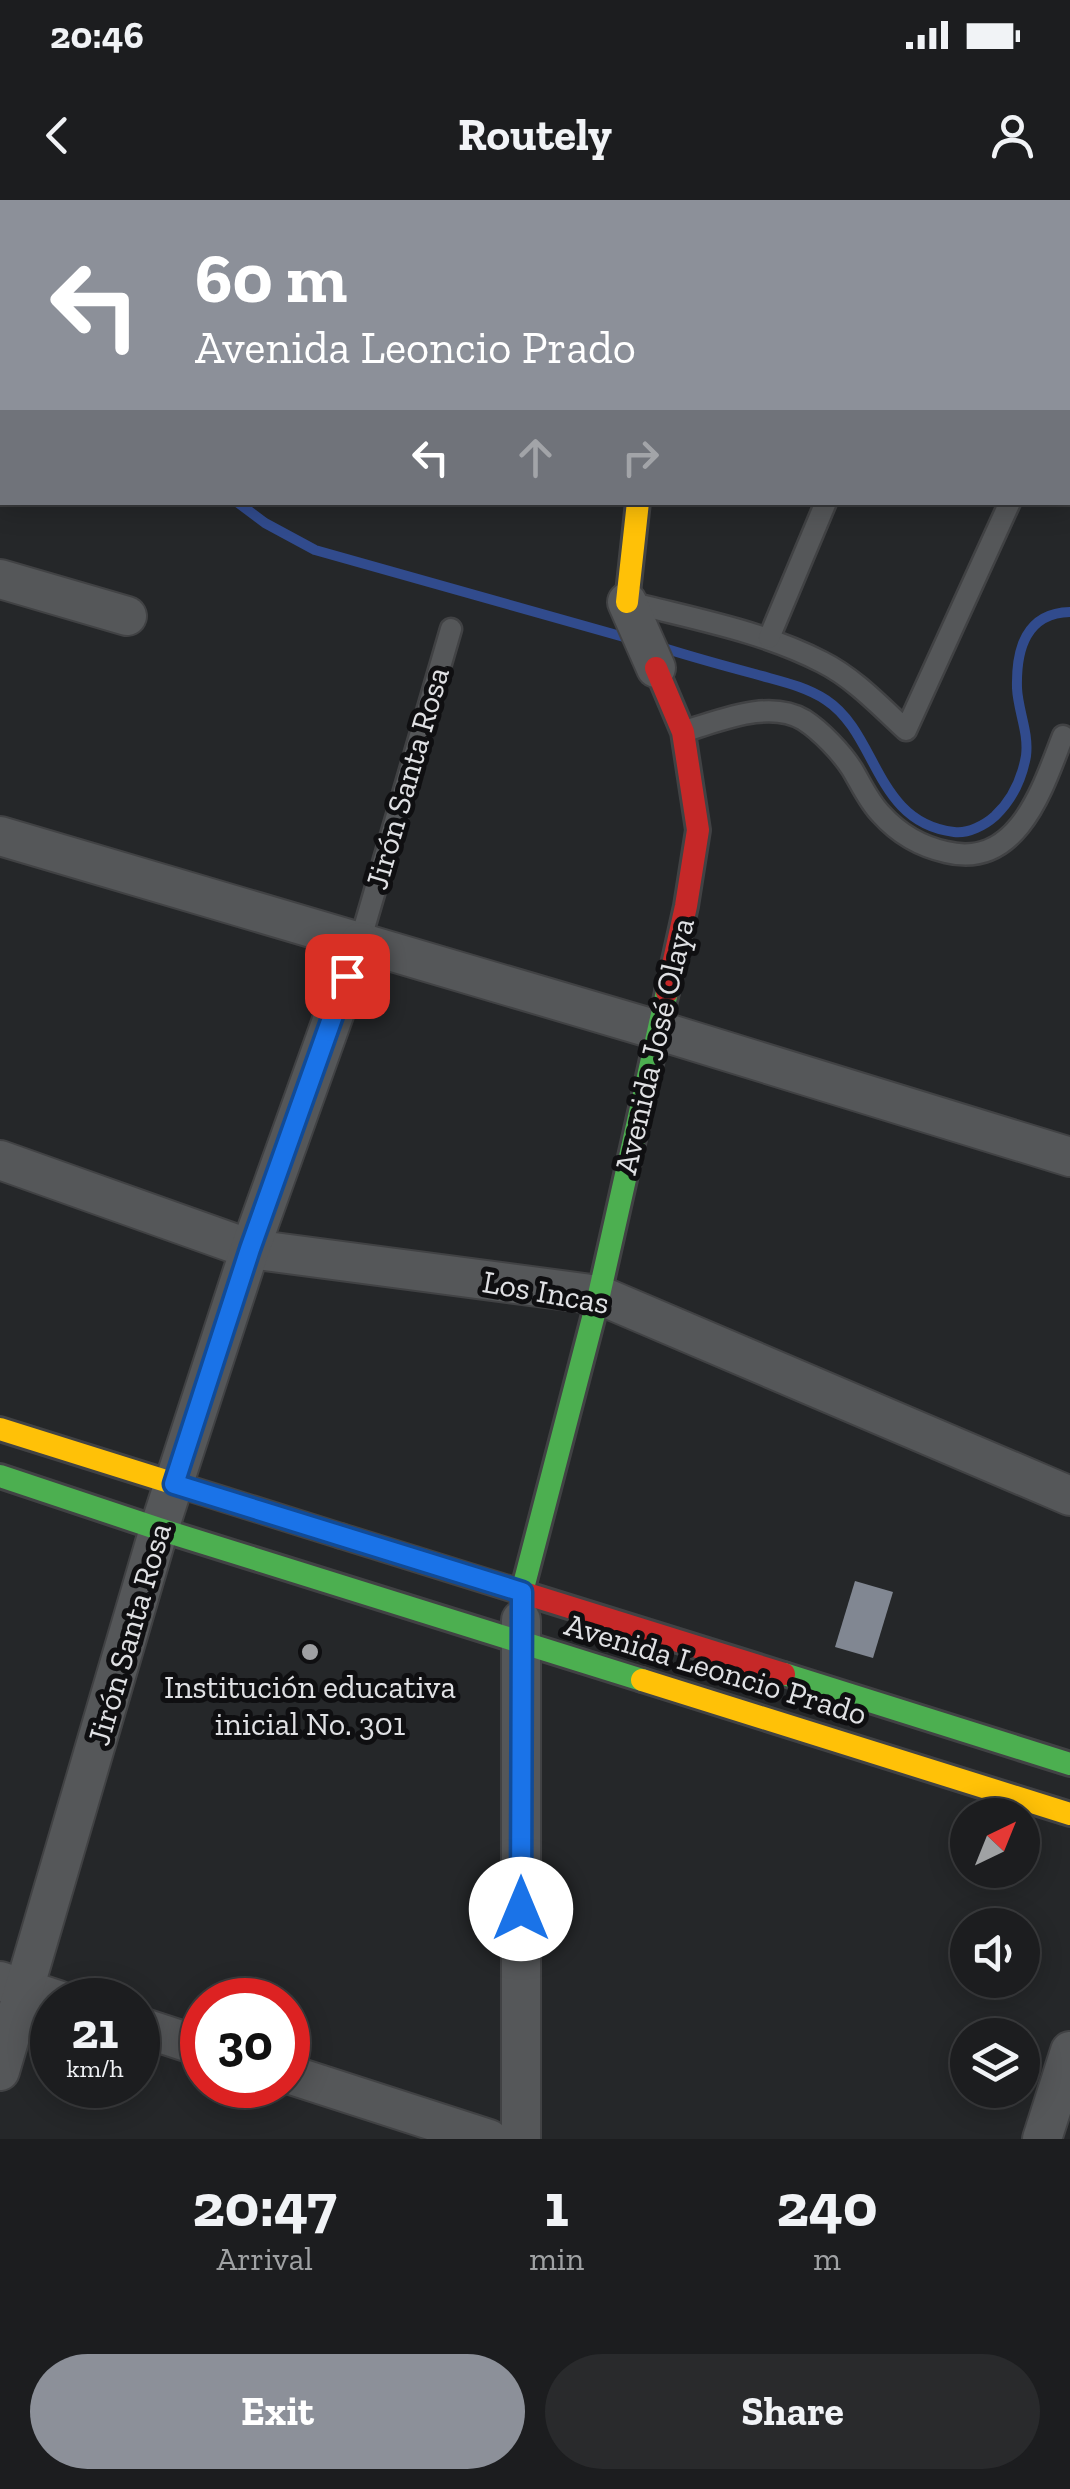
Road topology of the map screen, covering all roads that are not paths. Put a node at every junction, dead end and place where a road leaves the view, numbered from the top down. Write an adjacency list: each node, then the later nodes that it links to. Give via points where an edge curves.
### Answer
1 (638, 505): 5 (street, Avenida José Olaya)
2 (825, 505): 8 (lane)
3 (1009, 505): 8 (lane, via 906,730 825,663)
4 (0, 579): 6 (street)
5 (631, 610): 8 (lane); 9 (street, Avenida José Olaya)
6 (127, 616)
7 (451, 628): 13 (lane, Jirón Santa Rosa)
8 (769, 638)
9 (656, 668): 10 (street, Avenida José Olaya)
10 (683, 732): 11 (lane, via 748,714 780,712 803,720 906,838 959,856 1003,843 1024,820); 14 (street, Avenida José Olaya, via 698,830)
11 (1063, 736)
12 (0, 836): 13 (street)
13 (360, 942): 14 (street); 17 (street, Jirón Santa Rosa)
14 (657, 1030): 15 (street); 18 (street, Avenida José Olaya)
15 (1070, 1156)
16 (0, 1160): 17 (street, Los Incas)
17 (250, 1249): 18 (street, Los Incas); 21 (street, Jirón Santa Rosa)
18 (599, 1296): 22 (street, Los Incas); 24 (street, Avenida José Olaya)
19 (0, 1430): 21 (street, Avenida Leoncio Prado)
20 (0, 1476): 23 (street, Avenida Leoncio Prado)
21 (174, 1484): 23 (street, Jirón Santa Rosa); 24 (street, Avenida Leoncio Prado)
22 (1070, 1496)
23 (159, 1529): 25 (street, Avenida Leoncio Prado); 28 (street, Jirón Santa Rosa)
24 (522, 1592): 25 (street); 26 (street, Avenida Leoncio Prado)
25 (521, 1641): 27 (street, Avenida Leoncio Prado); 33 (street)
26 (1070, 1764)
27 (1070, 1814)
28 (28, 1990): 30 (street, Jirón Santa Rosa)
29 (1070, 2051): 34 (street)
30 (0, 2071)
31 (310, 2081): 32 (street)
32 (489, 2139)
33 (521, 2139)
34 (1042, 2139)

